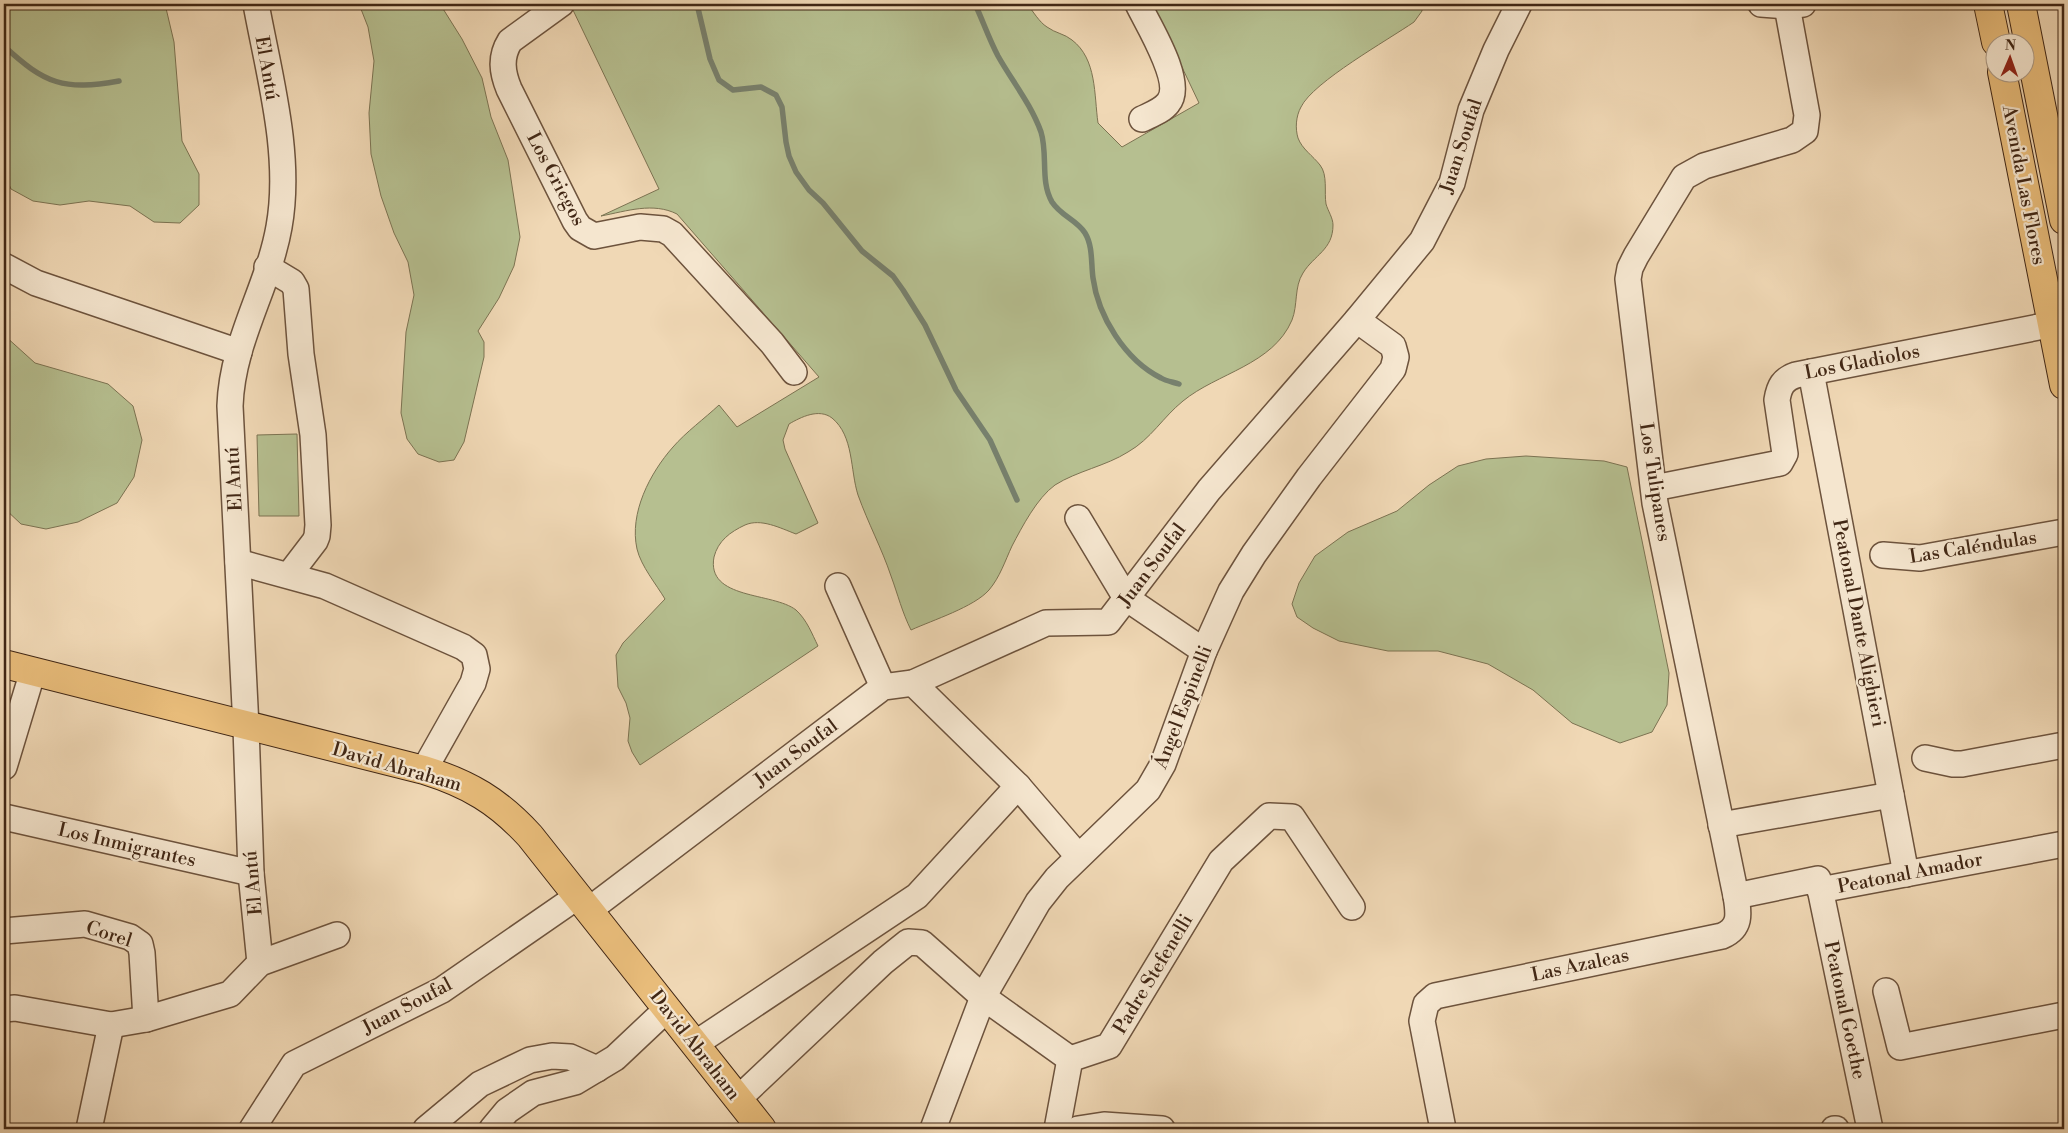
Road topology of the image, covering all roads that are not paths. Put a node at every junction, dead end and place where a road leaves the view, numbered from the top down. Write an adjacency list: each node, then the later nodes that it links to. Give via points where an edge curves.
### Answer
1 (256, 4): 14 (street, El Antú, via 278,124 283,174 279,228)
2 (561, 4): 18 (street, Los Griegos, via 510,41 503,68 509,89 575,221 594,236 640,227 664,229 672,234 772,343)
3 (1138, 4): 11 (street, via 1169,68 1174,88 1162,109)
4 (1519, 4): 15 (street, Juan Soufal, via 1472,110 1452,183 1422,241)
5 (1761, 4): 8 (street)
6 (1988, 4): 9 (main road)
7 (2022, 4): 12 (main road, Avenida Las Flores)
8 (1795, 5): 21 (street, Los Tulipanes, via 1806,131 1792,140 1704,166 1684,177 1630,268 1629,292)
9 (1994, 32)
10 (2004, 82): 16 (main road, Avenida Las Flores)
11 (1142, 119)
12 (2064, 220)
13 (4, 266): 17 (street, via 36,284)
14 (267, 267): 17 (street, El Antú); 26 (street, via 292,282 296,289 301,354 313,435 317,536)
15 (1357, 320): 28 (street, Juan Soufal, via 1208,490); 29 (street, Ángel Espinelli, via 1393,346 1396,357 1392,369 1254,554 1231,591)
16 (2058, 323): 19 (street, Los Gladiolos); 20 (main road, Avenida Las Flores)
17 (239, 352): 25 (street, El Antú, via 232,377 230,406)
18 (794, 372)
19 (1811, 372): 21 (street, Los Gladiolos, via 1787,378 1778,392 1777,409 1785,454 1780,464); 40 (street, Peatonal Dante Alighieri)
20 (2064, 385)
21 (1654, 488): 42 (street, Los Tulipanes)
22 (1078, 518): 28 (street)
23 (2064, 532): 24 (street, Las Caléndulas, via 1920,558)
24 (1882, 555)
25 (238, 562): 26 (street); 34 (street, El Antú)
26 (290, 575): 38 (street, via 344,594 463,647 474,655 477,669 473,683)
27 (838, 586): 33 (street)
28 (1126, 598): 29 (street); 32 (street, Juan Soufal, via 1108,622 1046,623)
29 (1204, 651): 44 (street, Ángel Espinelli, via 1175,735 1148,790)
30 (4, 664): 31 (main road, David Abraham)
31 (33, 671): 34 (main road, David Abraham); 37 (street)
32 (912, 683): 33 (street, Juan Soufal); 39 (street)
33 (883, 687): 49 (street, Juan Soufal)
34 (246, 726): 38 (main road, David Abraham); 45 (street, El Antú)
35 (2064, 745): 36 (street, via 1962,764)
36 (1925, 758)
37 (4, 768)
38 (424, 770): 49 (main road, David Abraham, via 471,788 493,801 530,836)
39 (1018, 786): 44 (street); 62 (street, via 917,896)
40 (1891, 795): 42 (street); 46 (street, Peatonal Dante Alighieri)
41 (4, 817): 45 (street, Los Inmigrantes)
42 (1721, 825): 48 (street, Los Tulipanes)
43 (2064, 844): 46 (street, Peatonal Amador)
44 (1078, 856): 56 (street, Ángel Espinelli, via 1038,902)
45 (250, 873): 54 (street, El Antú)
46 (1906, 874): 47 (street, Peatonal Amador)
47 (1820, 890): 48 (street, Peatonal Amador, via 1818,879); 76 (street, Peatonal Goethe)
48 (1736, 896): 51 (street, Los Tulipanes, via 1739,911)
49 (583, 903): 58 (main road, David Abraham); 66 (street, Juan Soufal, via 442,990 294,1064)
50 (1352, 907): 63 (street, Padre Stefenelli, via 1292,817 1269,816 1221,861 1109,1046)
51 (1736, 927): 75 (street, Las Azaleas, via 1722,936 1435,996 1426,1004 1422,1021)
52 (4, 931): 60 (street, Corel, via 84,924 130,937 140,944 142,953)
53 (337, 935): 54 (street)
54 (260, 963): 60 (street, via 230,994)
55 (1886, 990): 59 (street, via 1900,1047)
56 (983, 997): 63 (street); 65 (street, via 922,943 908,942); 71 (street, Ángel Espinelli)
57 (4, 1009): 61 (street, via 16,1008)
58 (667, 1009): 62 (main road, David Abraham); 64 (street, via 615,1058)
59 (2064, 1015)
60 (146, 1020): 61 (street)
61 (111, 1025): 67 (street)
62 (695, 1044): 65 (main road, David Abraham)
63 (1070, 1059): 72 (street)
64 (596, 1069): 68 (street, via 570,1057 530,1060 480,1084); 69 (street, via 575,1082 533,1093 507,1111)
65 (738, 1099): 70 (main road, David Abraham)
66 (260, 1127)
67 (89, 1129)
68 (426, 1129)
69 (492, 1129)
70 (762, 1129)
71 (933, 1129)
72 (1057, 1129)
73 (1078, 1129): 74 (street, via 1104,1125)
74 (1162, 1129)
75 (1443, 1129)
76 (1870, 1129)

